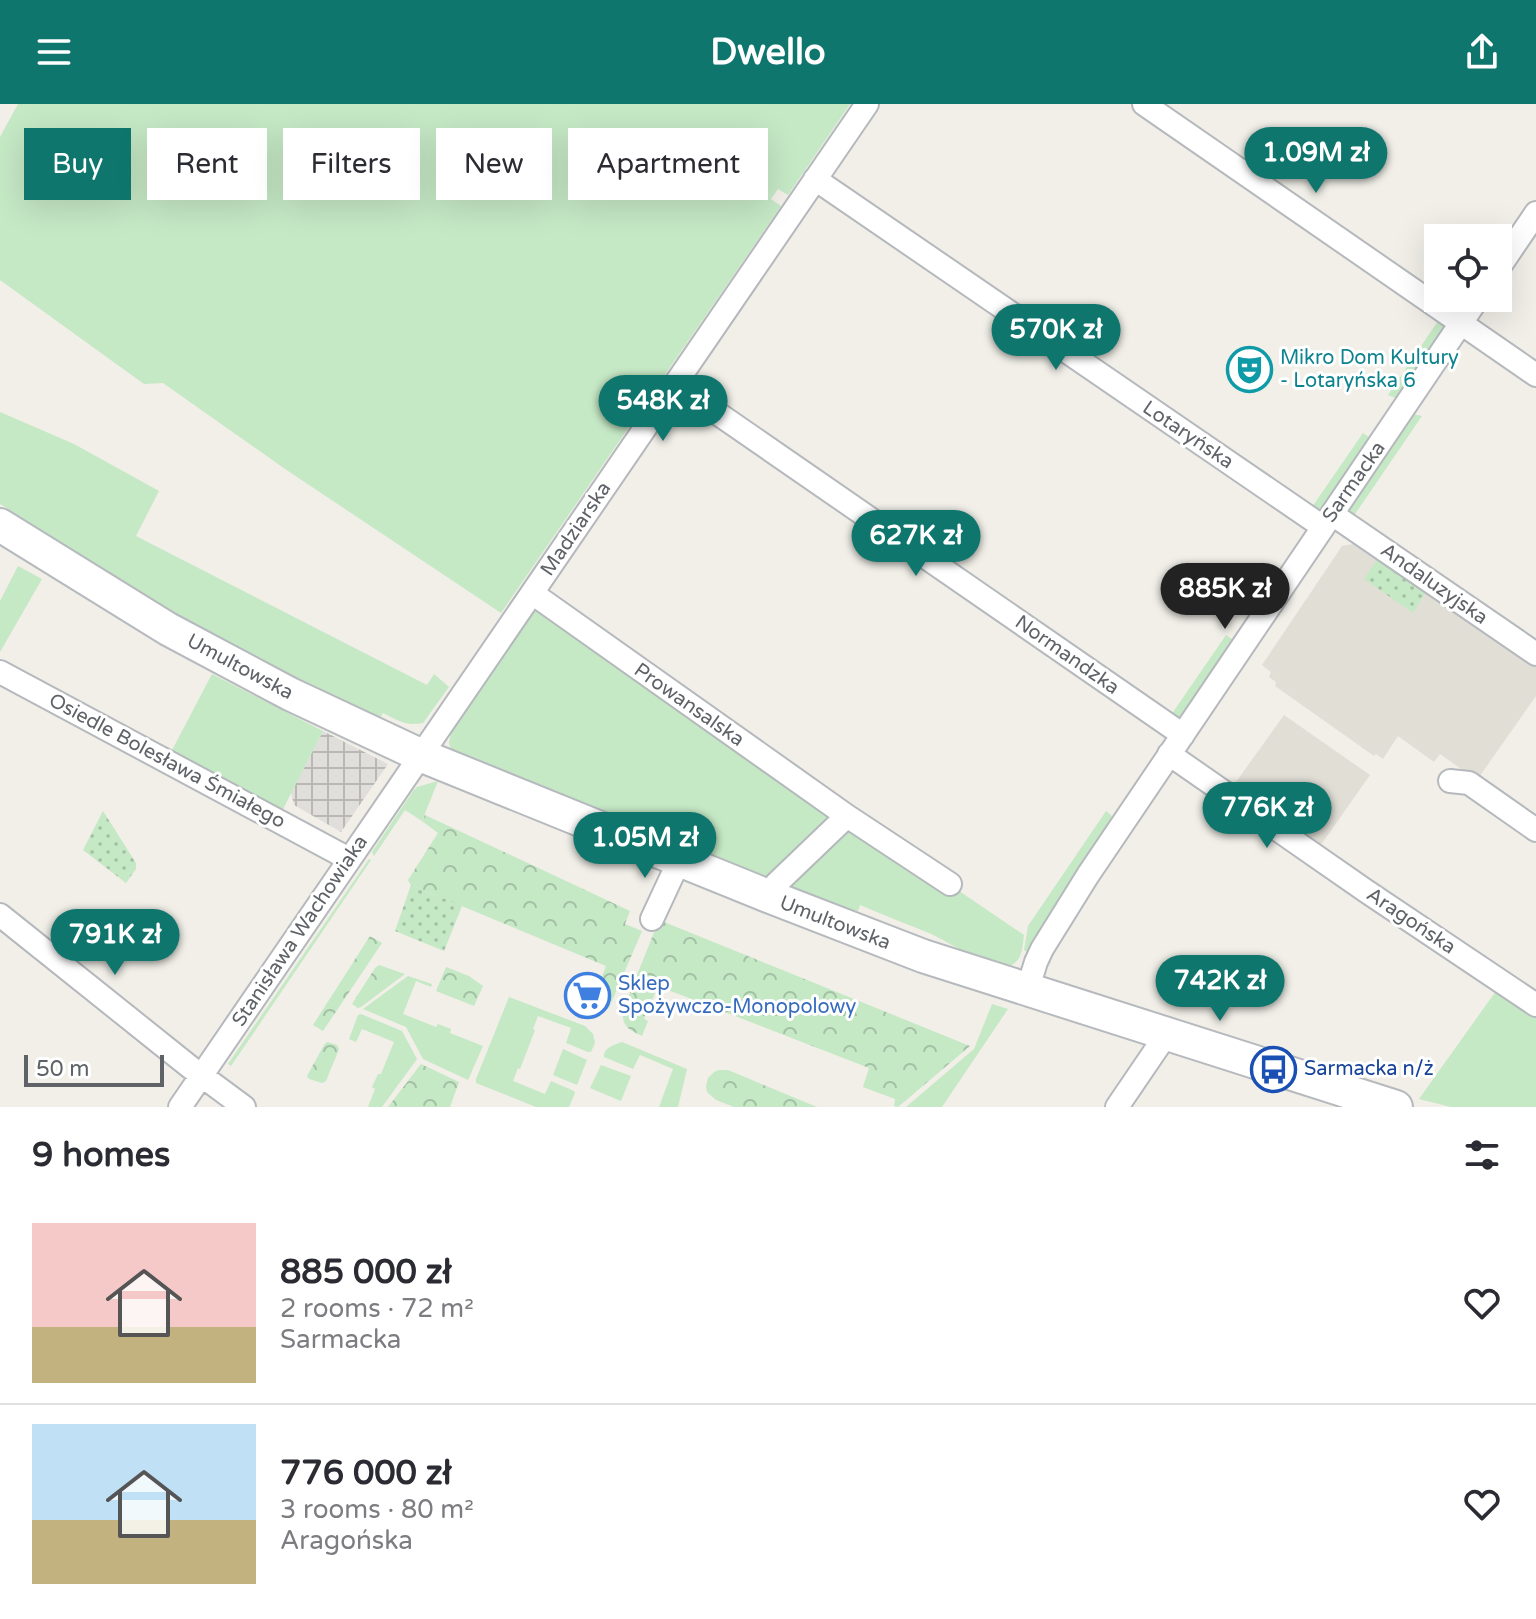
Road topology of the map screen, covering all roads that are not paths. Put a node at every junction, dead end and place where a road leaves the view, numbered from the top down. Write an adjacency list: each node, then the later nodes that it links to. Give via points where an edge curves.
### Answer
1 (867, 104): 3 (street, Madziarska)
2 (1144, 104): 7 (street)
3 (815, 179): 9 (street, Madziarska); 10 (street, Lotaryńska)
4 (1536, 213): 5 (street)
5 (1512, 248)
6 (1469, 312): 7 (street, Sarmacka)
7 (1461, 324): 8 (street); 10 (street, Sarmacka)
8 (1536, 375)
9 (675, 384): 12 (street, Madziarska); 15 (street, Normandzka)
10 (1328, 521): 13 (street, Andaluzyjska); 15 (street, Sarmacka)
11 (0, 525): 17 (street, Umultowska, via 168,629)
12 (532, 593): 17 (street, Madziarska); 19 (street, Prowansalska)
13 (1536, 654)
14 (0, 672): 21 (street, Osiedle Bolesława Śmiałego)
15 (1183, 735): 16 (street, Sarmacka)
16 (1169, 754): 27 (street, Sarmacka, via 1042,949); 28 (street, Aragońska)
17 (420, 755): 21 (street, Stanisława Wachowiaka); 22 (street, Umultowska)
18 (1450, 781): 20 (street, via 1469,783)
19 (847, 816): 23 (street, Prowansalska); 24 (street)
20 (1536, 830)
21 (342, 855): 30 (street, Stanisława Wachowiaka)
22 (679, 861): 24 (street, Umultowska); 26 (street)
23 (950, 884)
24 (768, 896): 27 (street, Umultowska)
25 (0, 915): 30 (street)
26 (652, 919)
27 (1027, 991): 29 (street, Umultowska)
28 (1536, 1005)
29 (1166, 1035): 33 (street); 34 (street, Umultowska)
30 (201, 1076): 31 (street, Stanisława Wachowiaka); 32 (street)
31 (180, 1107)
32 (244, 1107)
33 (1117, 1107)
34 (1396, 1107)

